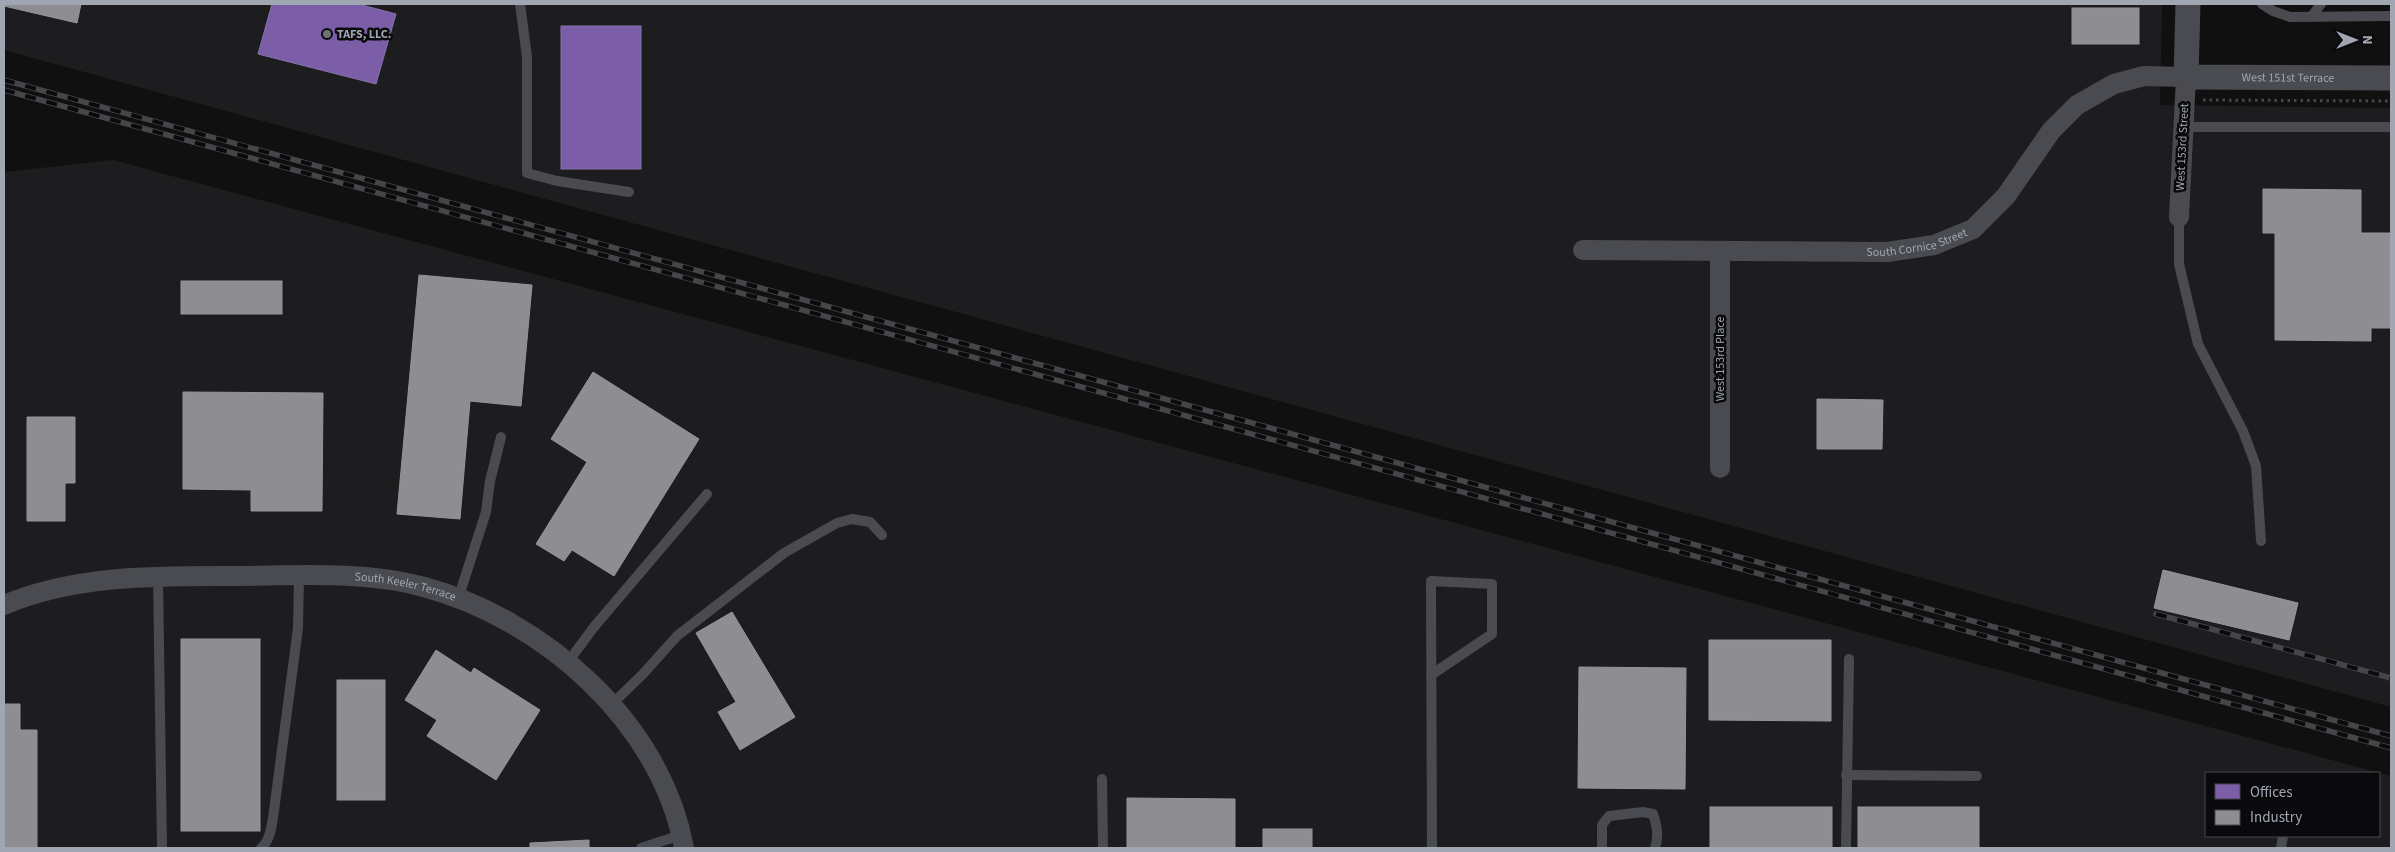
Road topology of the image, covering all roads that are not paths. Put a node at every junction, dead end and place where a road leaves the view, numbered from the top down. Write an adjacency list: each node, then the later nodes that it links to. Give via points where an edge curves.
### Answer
1 (520, 4): 11 (lane, via 528,57 528,173 557,181)
2 (2188, 4): 7 (street)
3 (2262, 4): 6 (lane, via 2290,17)
4 (2321, 4): 6 (lane)
5 (2391, 16): 6 (lane)
6 (2310, 17)
7 (2186, 76): 8 (street, West 151st Terrace); 9 (street, West 153rd Street); 14 (street, South Cornice Street, via 2144,76 2114,84 2077,105 2051,131 2006,196 1973,228 1934,245 1887,252)
8 (2391, 78)
9 (2183, 127): 10 (lane); 12 (street, West 153rd Street)
10 (2391, 127)
11 (629, 192)
12 (2179, 217): 19 (lane, via 2179,264 2198,344 2243,431 2256,466)
13 (1583, 250): 14 (street, South Cornice Street)
14 (1720, 251): 16 (street, West 153rd Place)
15 (501, 438): 22 (lane, via 486,512)
16 (1720, 468)
17 (707, 494): 25 (lane)
18 (882, 535): 27 (lane, via 870,522 852,519 837,523 784,553 677,636)
19 (2261, 541)
20 (158, 576): 21 (street, South Keeler Terrace); 23 (street, South Keeler Terrace, via 70,585); 32 (lane)
21 (299, 576): 22 (street, South Keeler Terrace, via 378,578 424,587); 33 (lane, via 298,628 275,803 271,828)
22 (458, 599): 25 (street, South Keeler Terrace, via 520,628)
23 (4, 605)
24 (1849, 659): 28 (lane)
25 (568, 662): 27 (street, South Keeler Terrace)
26 (1431, 675): 26 (lane, via 1431,581 1492,584 1492,634); 36 (lane)
27 (611, 705): 31 (street, South Keeler Terrace, via 648,756 670,798)
28 (1846, 775): 29 (lane); 39 (lane)
29 (1977, 776)
30 (1102, 779): 35 (lane)
31 (683, 842): 34 (lane)
32 (162, 848)
33 (261, 848)
34 (641, 848)
35 (1103, 848)
36 (1432, 848)
37 (1602, 848): 38 (lane, via 1602,825 1609,816 1643,812 1653,814 1657,826)
38 (1655, 848)
39 (1846, 848)

